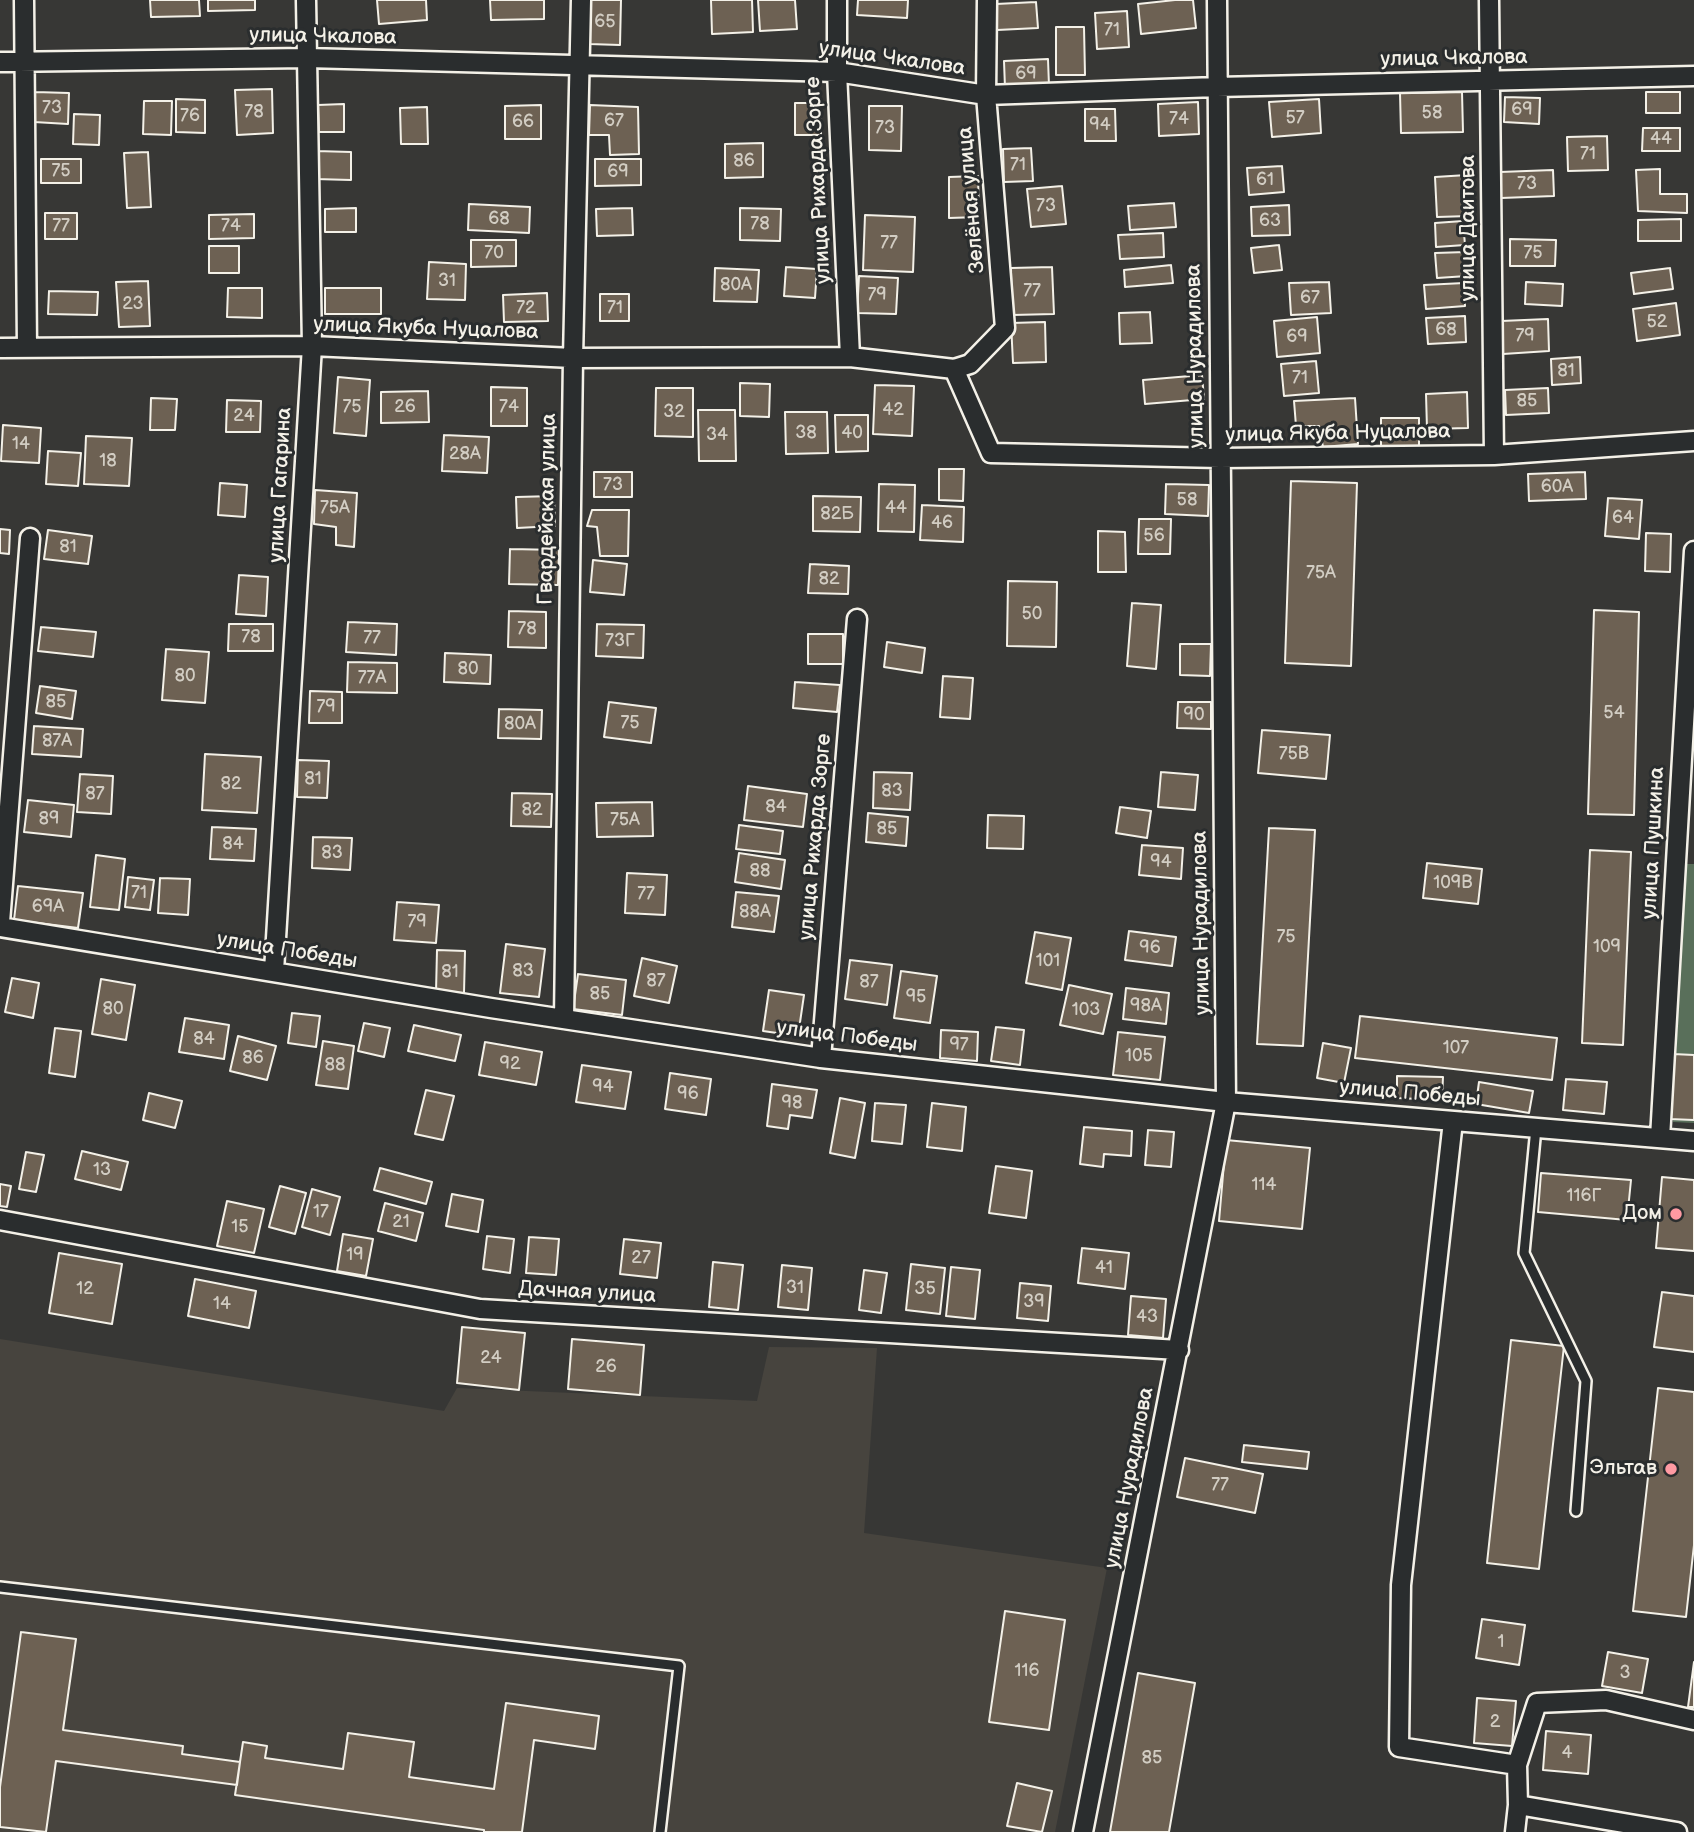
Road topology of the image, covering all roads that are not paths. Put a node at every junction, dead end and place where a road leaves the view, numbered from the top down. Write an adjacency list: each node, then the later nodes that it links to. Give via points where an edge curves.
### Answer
1 (24, 0): 9 (street)
2 (306, 0): 8 (street, улица Гагарина)
3 (581, 0): 11 (street, Гвардейская улица)
4 (838, 0): 12 (street, улица Рихарда Зорге)
5 (987, 0): 16 (street, Зелёная улица)
6 (1217, 0): 15 (street, улица Нурадилова)
7 (1489, 0): 14 (street, улица Даитова)
8 (307, 58): 9 (street, улица Чкалова); 11 (street, улица Чкалова); 17 (street, улица Гагарина)
9 (24, 61): 10 (street, улица Чкалова); 19 (street)
10 (0, 62)
11 (580, 65): 12 (street, улица Чкалова); 21 (street, Гвардейская улица)
12 (837, 72): 16 (street, улица Чкалова); 20 (street, улица Рихарда Зорге)
13 (1694, 76): 14 (street, улица Чкалова)
14 (1490, 81): 15 (street, улица Чкалова); 24 (street, улица Даитова)
15 (1217, 87): 16 (street, улица Чкалова); 25 (street, улица Нурадилова)
16 (986, 95): 22 (street, Зелёная улица, via 1005,328 970,365)
17 (312, 346): 19 (street, улица Якуба Нуцалова); 21 (street, улица Якуба Нуцалова); 30 (street, улица Гагарина)
18 (0, 348): 19 (street, улица Якуба Нуцалова)
19 (27, 348)
20 (850, 357): 21 (street, улица Якуба Нуцалова); 22 (street, улица Якуба Нуцалова)
21 (573, 358): 31 (street, Гвардейская улица)
22 (954, 369): 25 (street, улица Якуба Нуцалова, via 991,453)
23 (1694, 441): 24 (street, улица Якуба Нуцалова)
24 (1494, 455): 25 (street, улица Якуба Нуцалова)
25 (1220, 458): 33 (street, улица Нурадилова)
26 (30, 538): 29 (street)
27 (1694, 551): 36 (street, улица Пушкина)
28 (857, 619): 32 (street, улица Рихарда Зорге)
29 (0, 924): 30 (street, улица Победы)
30 (274, 971): 31 (street, улица Победы)
31 (564, 1019): 32 (street, улица Победы)
32 (821, 1058): 33 (street, улица Победы)
33 (1226, 1102): 34 (street, улица Победы); 39 (street, улица Нурадилова)
34 (1453, 1121): 35 (street, улица Победы); 43 (street, via 1401,1585 1399,1746)
35 (1536, 1128): 36 (street, улица Победы); 40 (lane, via 1524,1253 1586,1381)
36 (1660, 1138): 37 (street, улица Победы)
37 (1694, 1141)
38 (0, 1220): 39 (street, Дачная улица, via 480,1309)
39 (1178, 1350): 46 (street, улица Нурадилова)
40 (1576, 1511)
41 (0, 1587): 45 (lane, via 679,1666)
42 (1694, 1720): 43 (street, via 1606,1700 1537,1703)
43 (1517, 1765): 44 (street)
44 (1517, 1805): 47 (street); 48 (street)
45 (660, 1832)
46 (1083, 1832)
47 (1515, 1832)
48 (1677, 1832)

